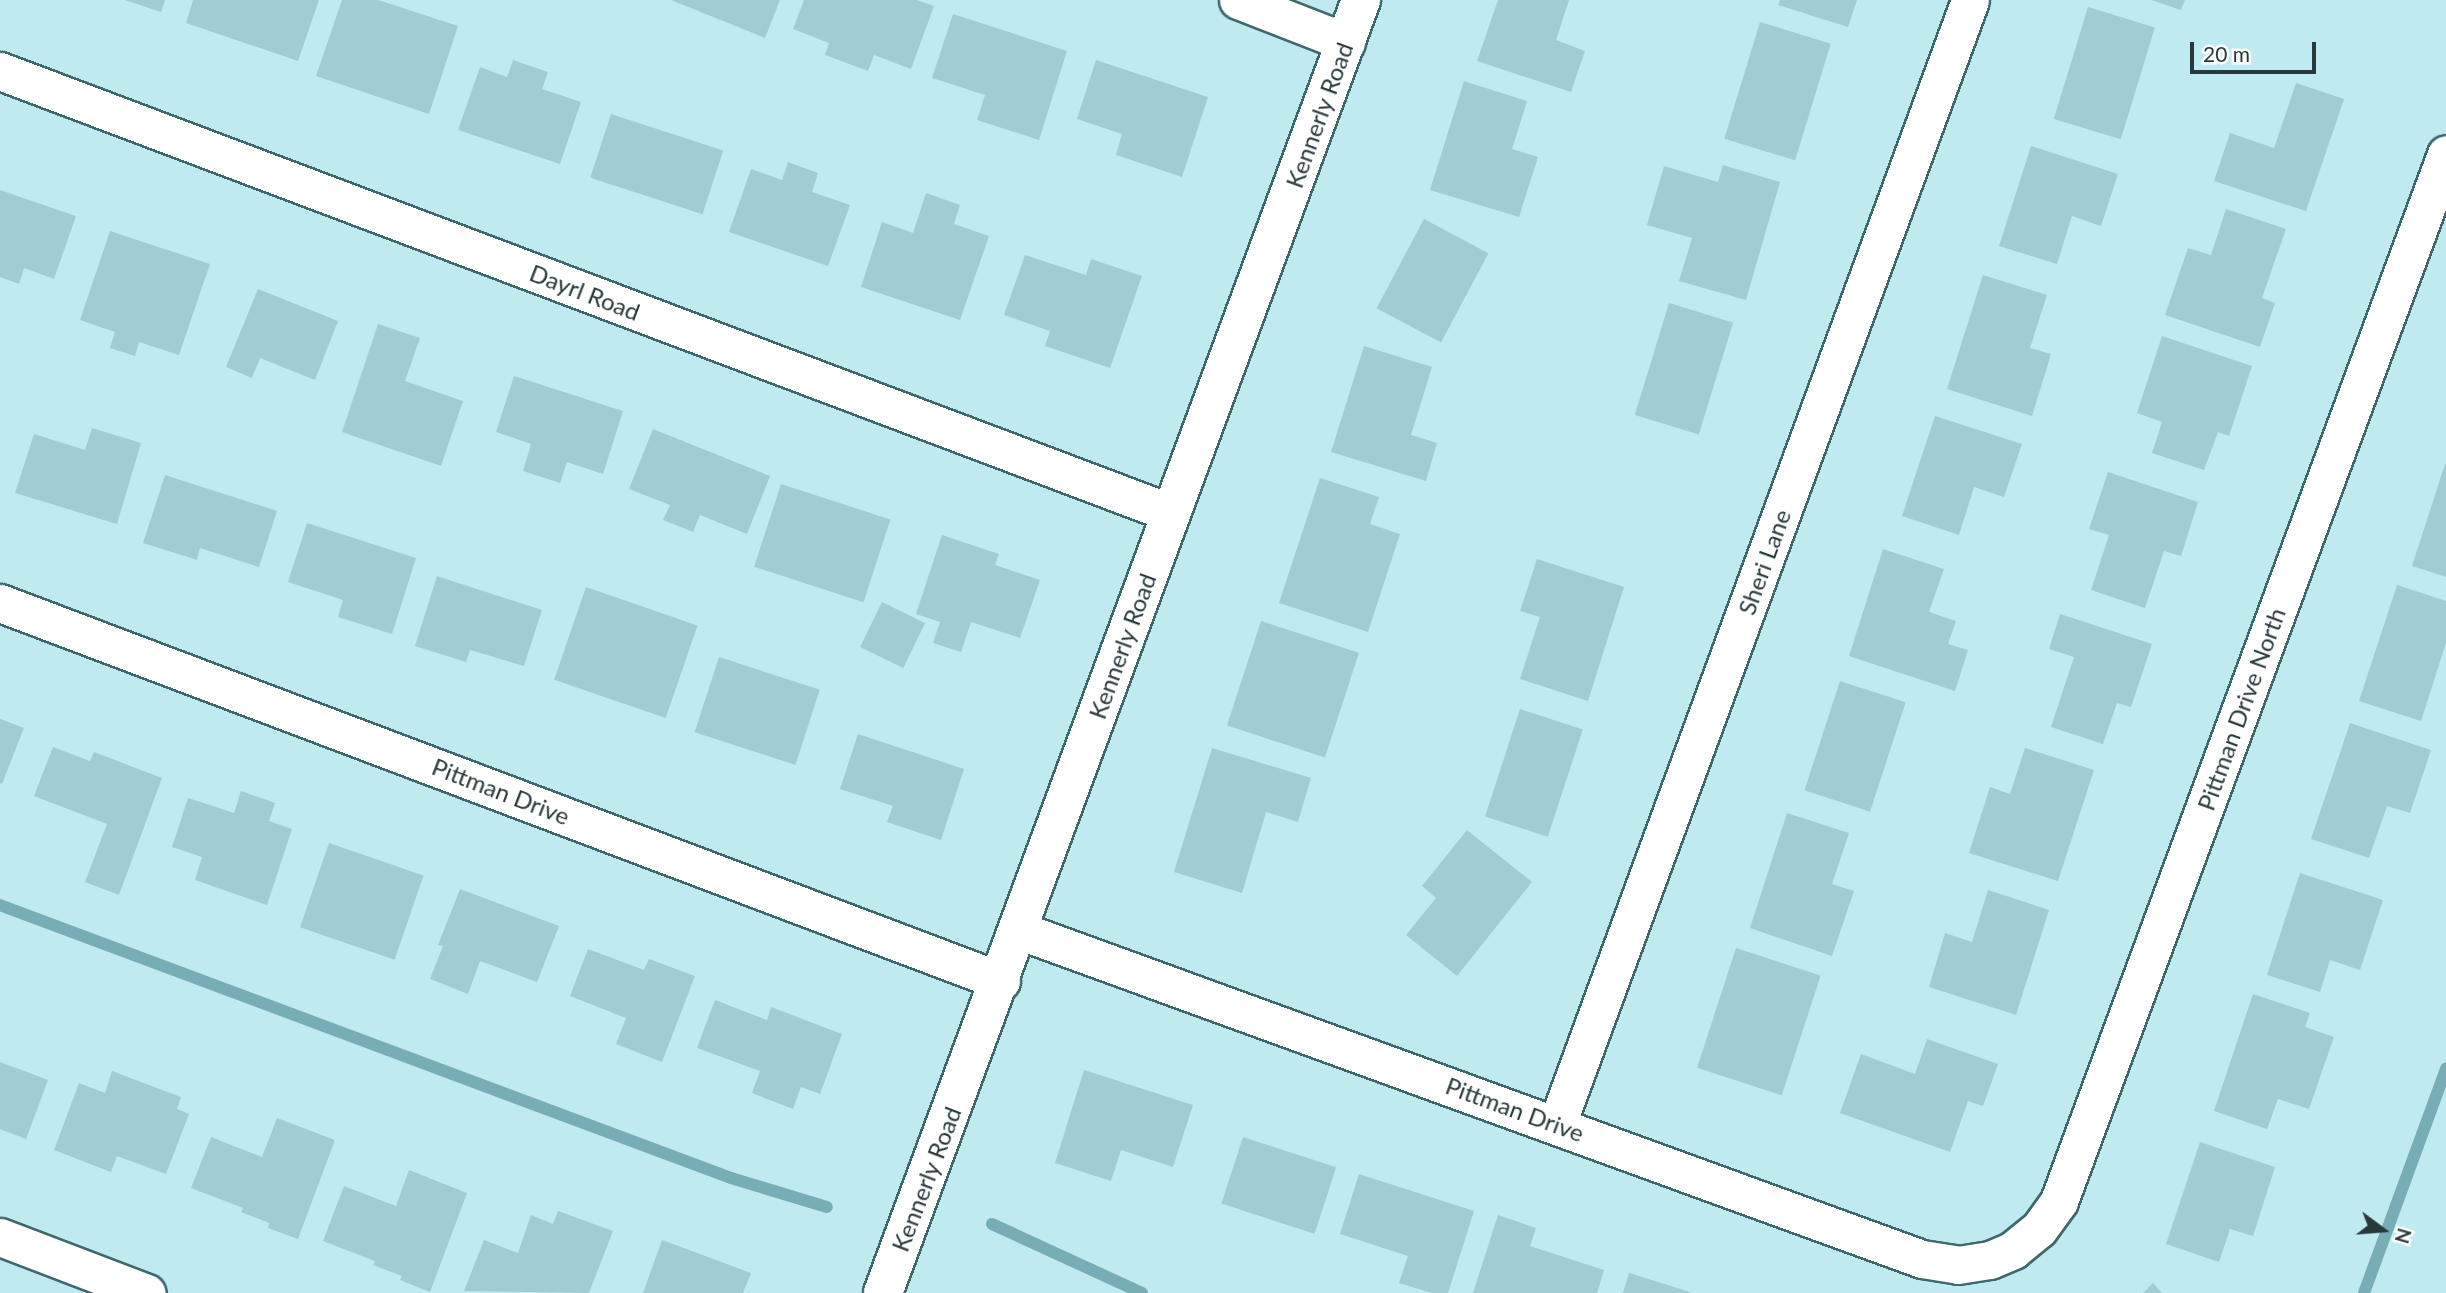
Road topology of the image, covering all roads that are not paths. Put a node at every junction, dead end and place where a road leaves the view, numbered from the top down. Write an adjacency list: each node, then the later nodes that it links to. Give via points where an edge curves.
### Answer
1 (1238, 0): 4 (street)
2 (1361, 0): 4 (street, Kennerly Road)
3 (1970, 0): 11 (street, Sheri Lane)
4 (1346, 42): 7 (street, Kennerly Road)
5 (0, 71): 7 (street, Dayrl Road)
6 (2446, 154): 13 (street, Pittman Drive North, via 2059,1201 2039,1229)
7 (1171, 513): 9 (street, Kennerly Road)
8 (0, 603): 10 (street, Pittman Drive)
9 (1018, 930): 10 (street, Kennerly Road); 11 (street, Pittman Drive)
10 (1001, 981): 15 (street, Kennerly Road)
11 (1557, 1124): 13 (street, Pittman Drive, via 1922,1259 1958,1265 1990,1260)
12 (0, 1237): 14 (street)
13 (2013, 1250)
14 (147, 1293)
15 (883, 1293)

